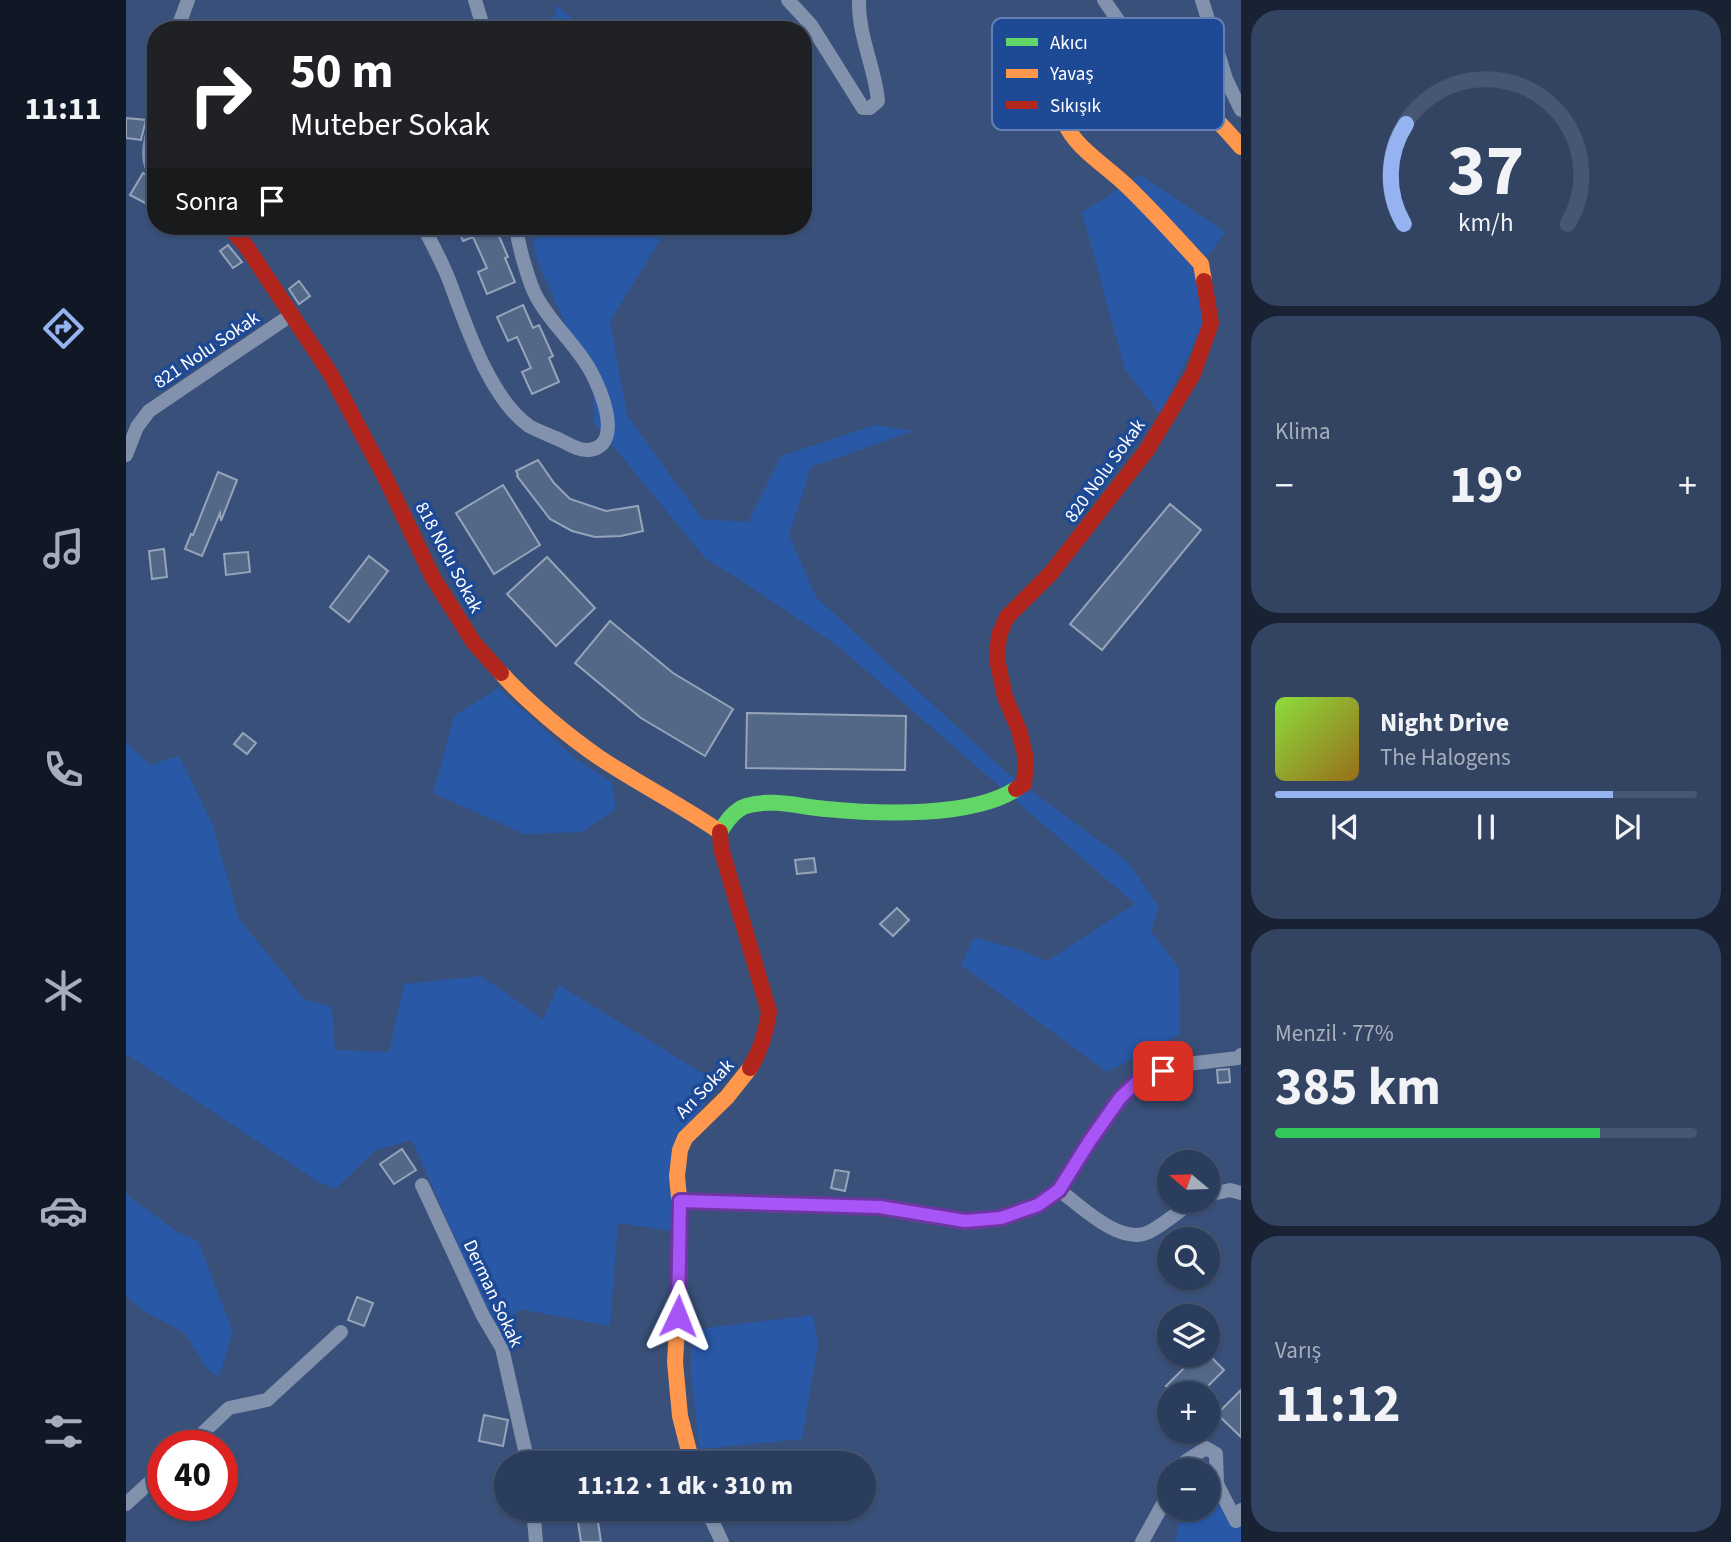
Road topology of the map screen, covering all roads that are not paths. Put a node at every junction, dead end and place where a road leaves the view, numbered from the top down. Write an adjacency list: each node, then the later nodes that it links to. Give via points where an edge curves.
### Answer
1 (188, 0): 8 (street)
2 (788, 0): 9 (street)
3 (859, 0): 10 (street, via 864,48 877,87 878,101 870,108 863,108)
4 (1104, 0): 6 (street)
5 (1202, 0): 7 (street)
6 (1116, 18)
7 (1207, 18)
8 (180, 21)
9 (807, 21)
10 (812, 27)
11 (1224, 72): 12 (street)
12 (1241, 110)
13 (1224, 129): 15 (street, 820 Nolu Sokak)
14 (1070, 130): 21 (street, 820 Nolu Sokak, via 1201,264 1211,323 1193,374 1147,450 1051,573 1007,617 999,635 997,659 1005,697 1026,759 1024,784 982,802 912,812 746,806)
15 (1241, 147)
16 (236, 235): 19 (street, 818 Nolu Sokak)
17 (427, 235): 18 (street, via 487,373 511,408 540,431 583,451 597,449 609,429 600,390 535,293)
18 (519, 235)
19 (291, 315): 20 (street, 821 Nolu Sokak, via 149,411 136,427); 21 (street, 818 Nolu Sokak, via 330,373 433,578 474,643 517,691 599,757)
20 (126, 455)
21 (720, 832): 27 (street, Arı Sokak, via 769,1012 768,1029 751,1070 685,1138 677,1176)
22 (1241, 1055): 24 (street, via 1187,1064 1140,1079 1120,1098)
23 (422, 1185): 31 (street, Derman Sokak, via 502,1349)
24 (1059, 1190): 27 (street, via 1026,1210 965,1221 880,1207); 28 (street, via 1112,1229 1135,1235 1149,1232)
25 (1220, 1192): 26 (street)
26 (1241, 1193)
27 (680, 1201): 32 (street, Arı Sokak, via 675,1362)
28 (1176, 1213)
29 (341, 1332): 30 (street, via 267,1400 229,1408)
30 (206, 1430)
31 (525, 1451)
32 (689, 1451)
33 (1191, 1458): 34 (street, via 1206,1448)
34 (1216, 1458)
35 (147, 1485): 37 (street)
36 (1220, 1490): 38 (street, via 1236,1521)
37 (126, 1504)
38 (1241, 1510)
39 (1157, 1515): 44 (street)
40 (534, 1521): 42 (street)
41 (712, 1521): 43 (street)
42 (536, 1542)
43 (722, 1542)
44 (1142, 1542)

